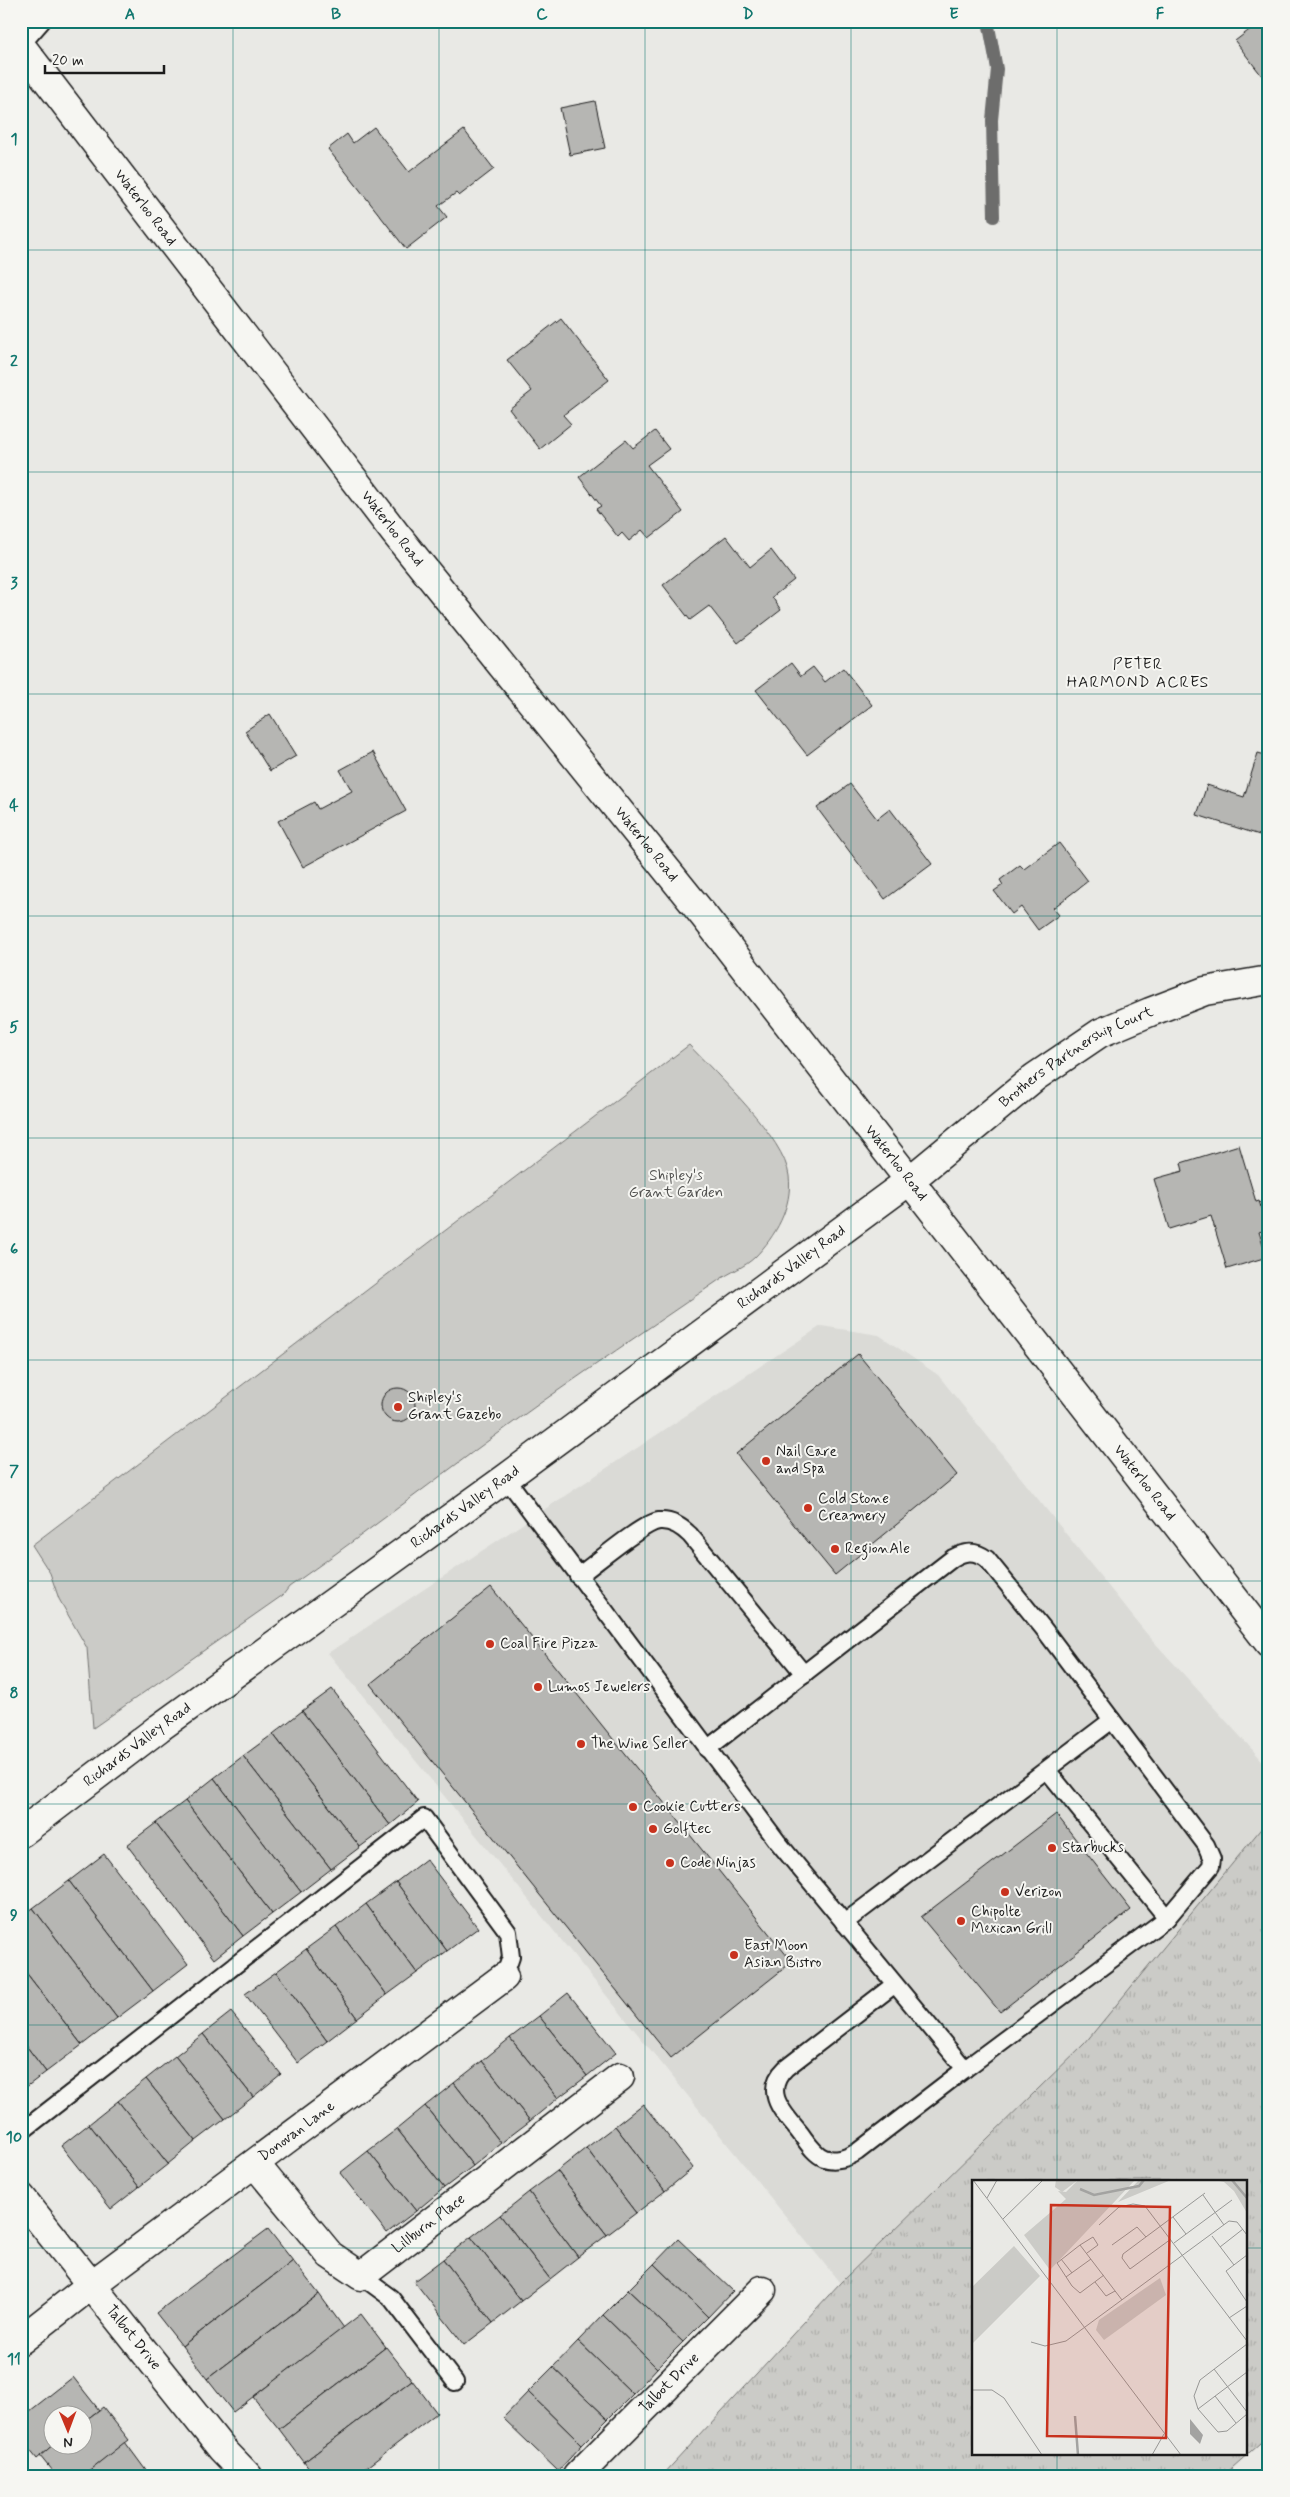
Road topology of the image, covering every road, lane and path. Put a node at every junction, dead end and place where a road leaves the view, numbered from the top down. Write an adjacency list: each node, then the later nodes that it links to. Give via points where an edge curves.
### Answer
1 (42, 21): 2 (lane)
2 (21, 46): 4 (street, Waterloo Road, via 395,533 704,916)
3 (1269, 980): 4 (street, Brothers Partnership Court, via 1205,991 1100,1033 1035,1077)
4 (909, 1181): 5 (street, Richards Valley Road); 7 (street, Waterloo Road)
5 (506, 1478): 6 (lane); 12 (street, Richards Valley Road, via 159,1728)
6 (578, 1576): 8 (lane, via 647,1526 661,1521 677,1524 690,1535); 10 (lane)
7 (1269, 1643)
8 (804, 1674): 9 (lane, via 953,1558 971,1552 987,1559); 10 (lane)
9 (1112, 1720): 11 (lane); 13 (lane, via 1206,1845 1212,1859 1208,1873)
10 (707, 1749): 14 (lane)
11 (1047, 1770): 13 (lane); 14 (lane)
12 (21, 1833)
13 (1167, 1918): 17 (lane)
14 (844, 1922): 16 (lane)
15 (504, 1977): 19 (lane, via 510,1957 508,1932 424,1818); 20 (street, Donovan Lane)
16 (895, 1984): 17 (lane); 17 (lane, via 777,2078 775,2093 780,2107 812,2148 824,2158 850,2156)
17 (965, 2069)
18 (620, 2077): 22 (street, Lillburn Place)
19 (21, 2132)
20 (255, 2164): 22 (street, via 330,2255); 23 (street, Donovan Lane)
21 (21, 2197): 23 (street, Talbot Drive)
22 (361, 2276): 26 (lane, via 391,2298)
23 (91, 2284): 25 (street, Donovan Lane); 27 (street, Talbot Drive, via 222,2449)
24 (762, 2290): 28 (street, Talbot Drive)
25 (21, 2340)
26 (455, 2382)
27 (248, 2476)
28 (576, 2476)

